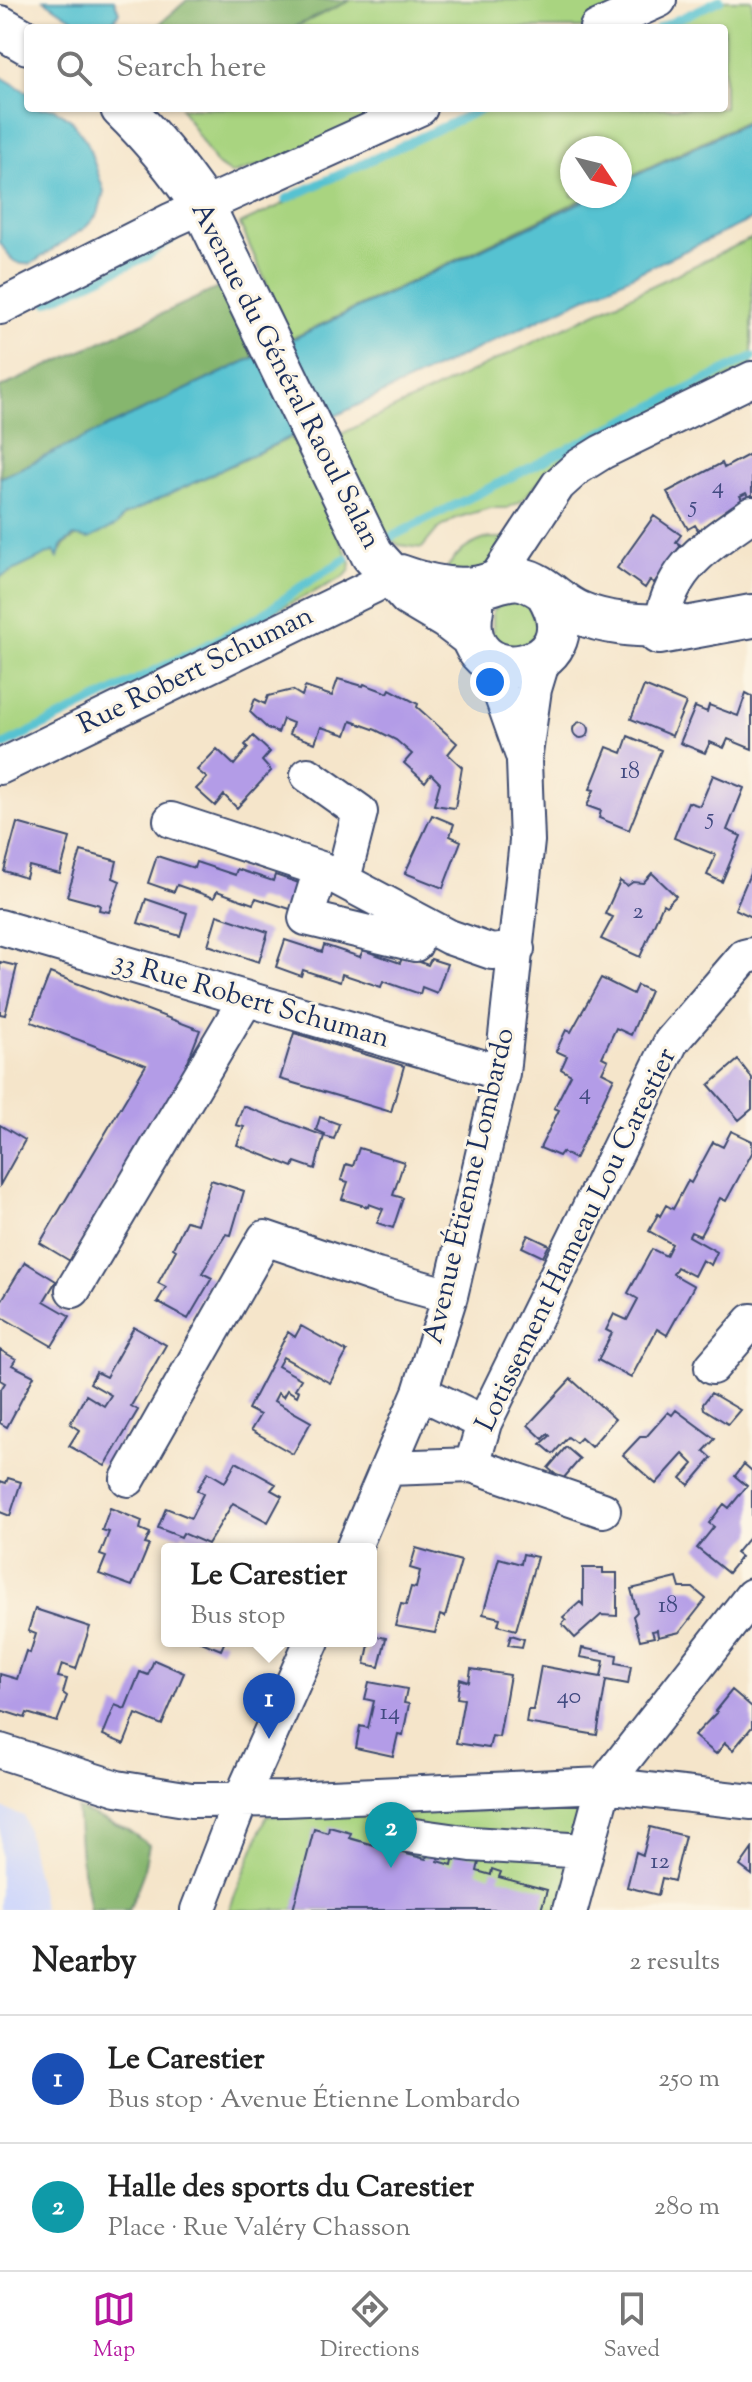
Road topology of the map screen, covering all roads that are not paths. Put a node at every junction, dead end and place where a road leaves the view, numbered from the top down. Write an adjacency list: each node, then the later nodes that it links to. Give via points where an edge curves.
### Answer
1 (659, 0): 2 (street)
2 (606, 24)
3 (0, 27): 4 (main road)
4 (24, 41)
5 (126, 112): 7 (main road, Avenue du Général Raoul Salan, via 166,154)
6 (411, 112): 7 (street)
7 (203, 206): 8 (street); 12 (main road, Avenue du Général Raoul Salan, via 344,499 372,554)
8 (0, 307)
9 (752, 379): 10 (street, via 602,452 558,485)
10 (545, 505): 13 (street); 14 (street, via 542,566)
11 (752, 514): 16 (street, via 678,574 670,590)
12 (387, 570): 13 (main road, Avenue du Général Raoul Salan, via 443,587); 17 (main road, Avenue du Général Raoul Salan, via 410,596 447,618); 20 (street, Rue Robert Schuman, via 373,586)
13 (492, 585): 14 (main road, Avenue du Général Raoul Salan, via 521,579); 17 (main road, via 472,607 470,622)
14 (547, 593): 16 (main road, Avenue du Général Raoul Salan, via 581,614 610,623); 18 (main road, via 558,618)
15 (752, 616): 16 (main road, Avenue du Général Raoul Salan)
16 (669, 628): 18 (main road, Avenue du Général Raoul Salan, via 609,644)
17 (480, 648): 18 (main road, Avenue du Général Raoul Salan, via 502,666 517,668); 19 (street, Avenue Étienne Lombardo)
18 (549, 650): 19 (street, Avenue Étienne Lombardo, via 534,689)
19 (524, 761): 26 (street, Avenue Étienne Lombardo, via 527,841)
20 (0, 767)
21 (308, 775): 23 (street, via 360,812)
22 (171, 820): 23 (street)
23 (332, 874): 25 (street, via 306,918); 26 (street, via 449,937 492,952)
24 (0, 927): 28 (street, 33 Rue Robert Schuman)
25 (415, 944)
26 (517, 949): 29 (street, Avenue Étienne Lombardo)
27 (752, 955): 35 (street, Lotissement Hameau Lou Carestier, via 744,957 671,1042)
28 (246, 999): 29 (street, 33 Rue Robert Schuman); 30 (street)
29 (502, 1073): 31 (street, Avenue Étienne Lombardo)
30 (73, 1290)
31 (450, 1296): 34 (street, Avenue Étienne Lombardo); 38 (street, via 265,1238)
32 (752, 1321): 33 (street)
33 (712, 1367)
34 (420, 1392): 35 (street); 37 (street, Avenue Étienne Lombardo)
35 (484, 1423): 36 (street, Lotissement Hameau Lou Carestier)
36 (472, 1465): 37 (street); 39 (street, Lotissement Hameau Lou Carestier)
37 (388, 1468): 40 (street, Avenue Étienne Lombardo)
38 (128, 1479)
39 (603, 1510)
40 (356, 1543)
41 (752, 1596): 44 (street)
42 (309, 1647): 45 (street)
43 (0, 1751): 45 (street, via 117,1788 191,1800)
44 (604, 1785): 45 (street); 46 (street); 48 (street)
45 (241, 1799): 49 (street)
46 (752, 1802)
47 (393, 1833): 48 (street)
48 (586, 1851): 50 (street)
49 (198, 1910)
50 (570, 1910)

